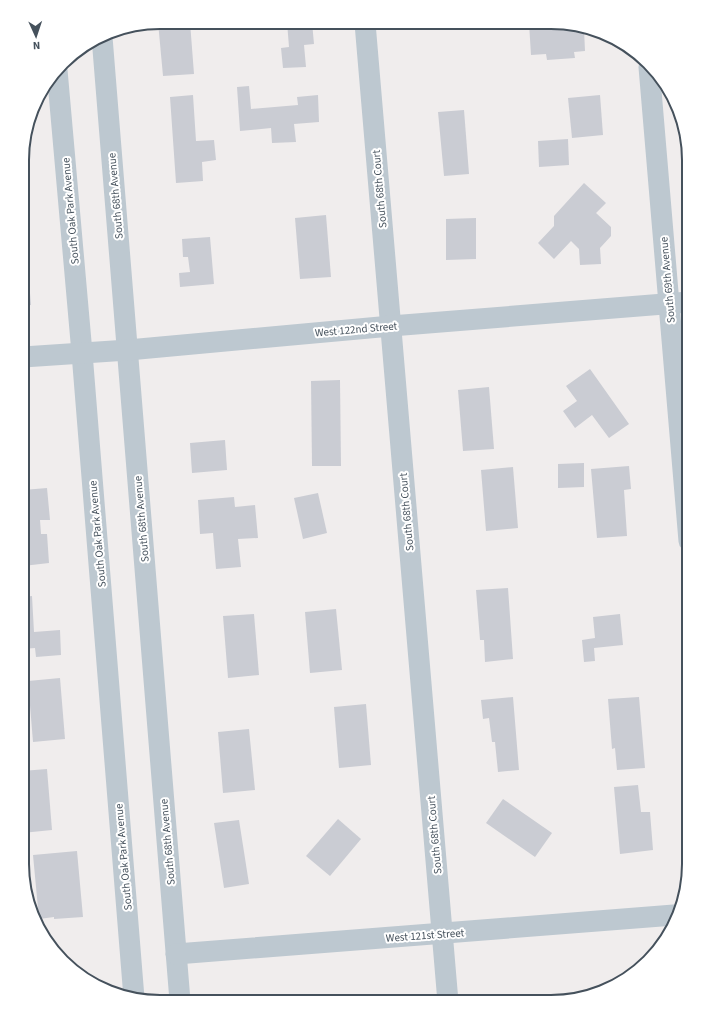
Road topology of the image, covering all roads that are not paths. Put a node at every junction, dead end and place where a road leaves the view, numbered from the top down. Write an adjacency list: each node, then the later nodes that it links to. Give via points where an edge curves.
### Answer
1 (365, 29): 6 (street, South 68th Court)
2 (102, 42): 7 (street, South 68th Avenue)
3 (650, 73): 5 (street, South 69th Avenue)
4 (59, 76): 8 (street, South Oak Park Avenue)
5 (679, 303): 6 (street, West 122nd Street); 10 (street, South 69th Avenue)
6 (390, 326): 7 (street, West 122nd Street); 12 (street, South 68th Court)
7 (128, 350): 8 (street, West 122nd Street); 13 (street, South 68th Avenue)
8 (82, 353): 9 (street, West 122nd Street); 14 (street, South Oak Park Avenue)
9 (29, 357)
10 (682, 374)
11 (672, 915): 12 (street, West 121st Street)
12 (442, 933): 13 (street, West 121st Street); 16 (street, South 68th Court)
13 (176, 954): 15 (street, South 68th Avenue)
14 (134, 992)
15 (179, 995)
16 (447, 995)

